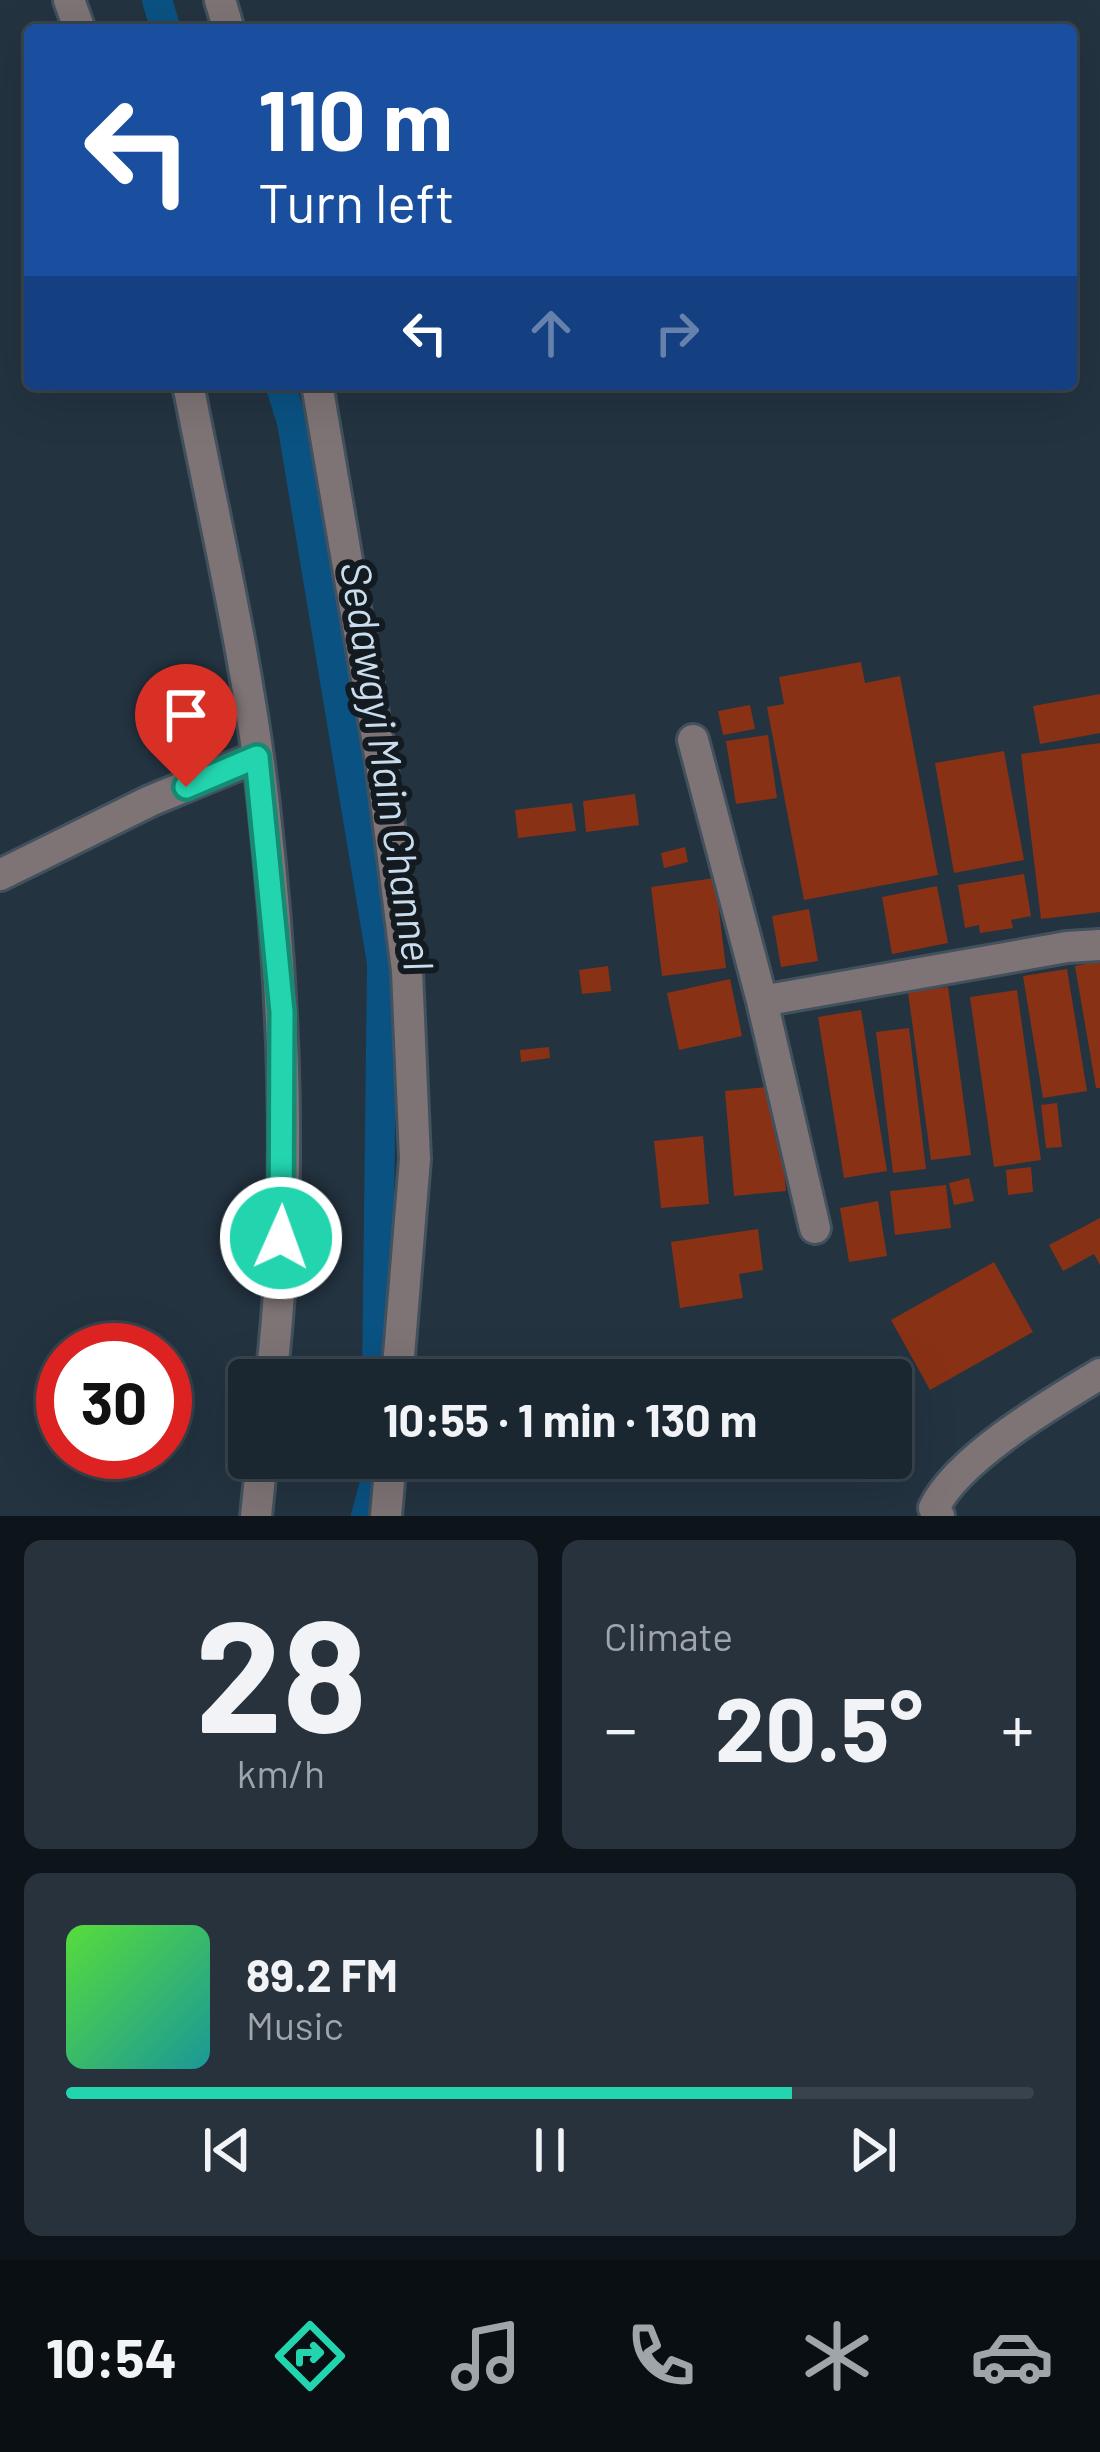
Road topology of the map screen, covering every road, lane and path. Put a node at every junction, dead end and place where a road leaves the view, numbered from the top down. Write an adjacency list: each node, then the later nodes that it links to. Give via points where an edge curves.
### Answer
1 (189, 390): 4 (street)
2 (318, 390): 10 (street, via 382,761 406,971 416,1159)
3 (693, 740): 7 (street)
4 (257, 757): 5 (street); 9 (street, via 282,1012 284,1193)
5 (0, 875)
6 (1100, 945): 7 (street)
7 (762, 1001): 8 (street)
8 (815, 1228)
9 (273, 1359)
10 (400, 1359)
11 (1100, 1374): 14 (street, via 1034,1414 944,1489)
12 (260, 1479): 16 (street)
13 (391, 1479): 15 (street)
14 (929, 1513)
15 (390, 1515)
16 (256, 1516)

